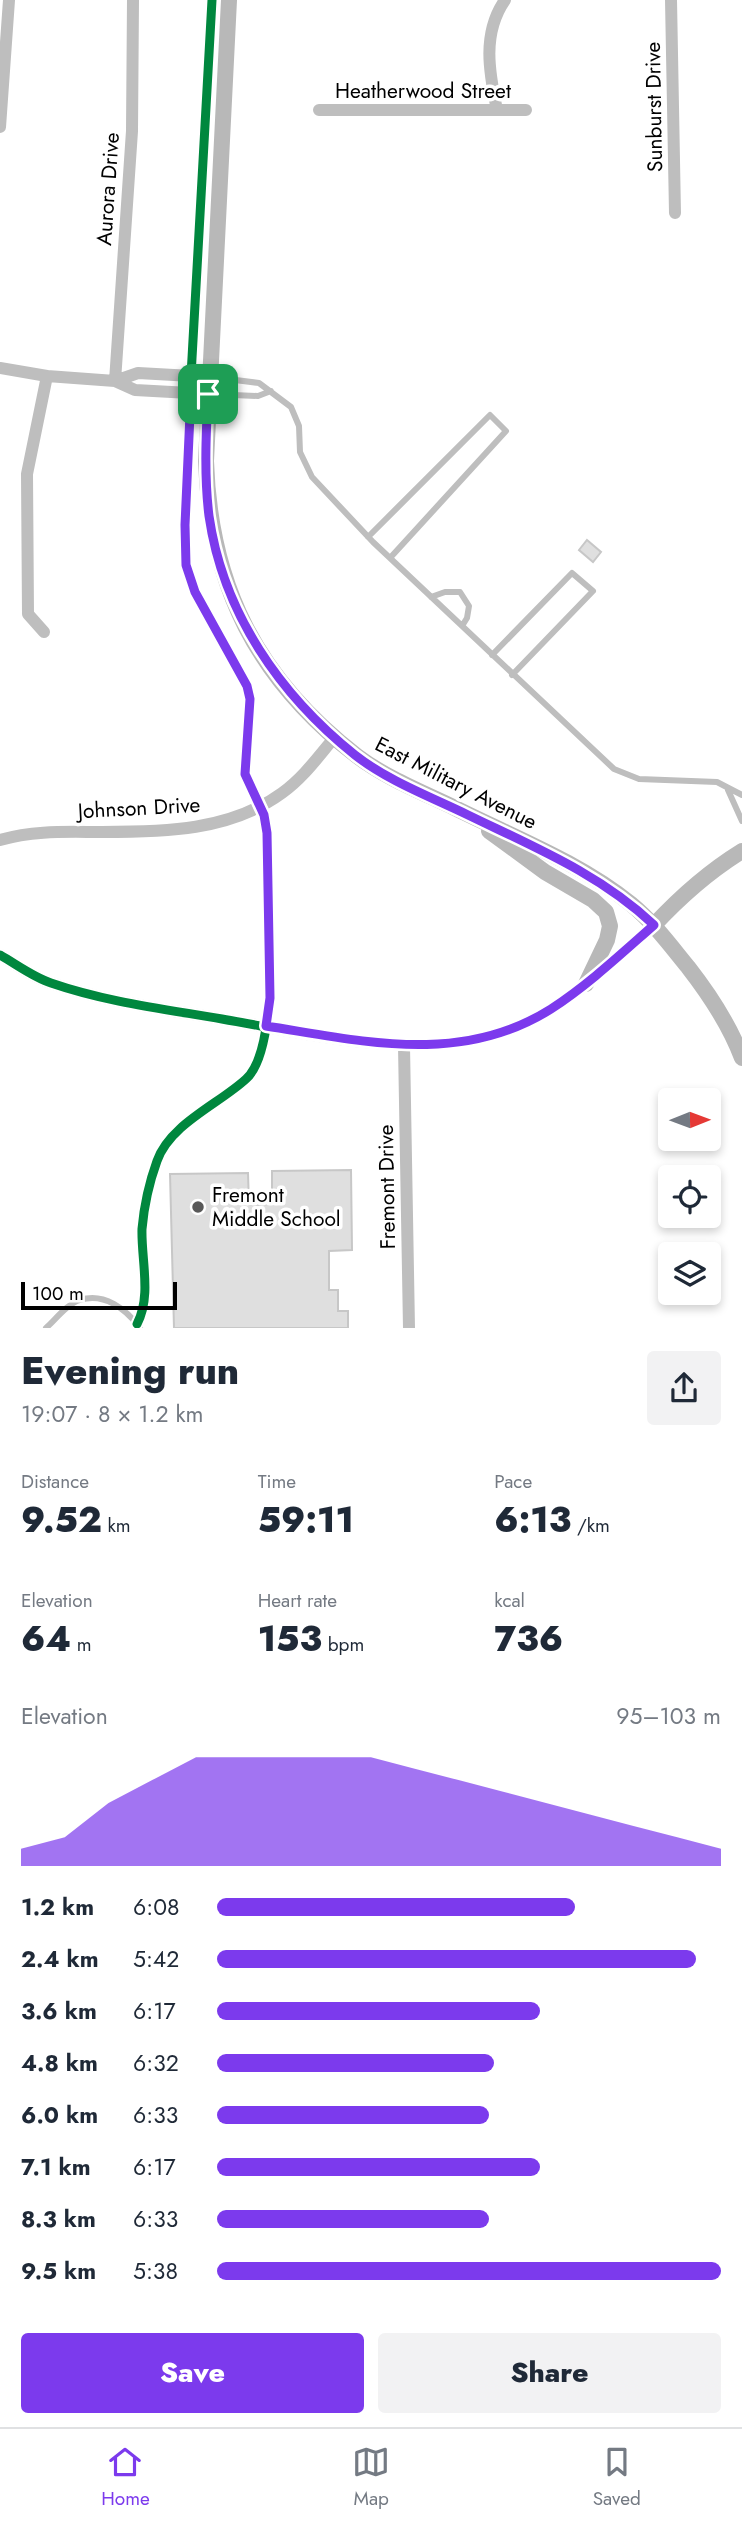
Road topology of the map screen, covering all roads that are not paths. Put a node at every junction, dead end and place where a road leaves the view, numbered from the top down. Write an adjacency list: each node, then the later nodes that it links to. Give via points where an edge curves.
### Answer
1 (9, 0): 9 (street)
2 (132, 0): 14 (street, Aurora Drive, via 132,131)
3 (229, 0): 13 (main road, East Military Avenue)
4 (505, 0): 7 (street, via 490,34)
5 (671, 0): 10 (street, Sunburst Drive)
6 (319, 110): 7 (street, Heatherwood Street)
7 (496, 110): 8 (street, Heatherwood Street)
8 (526, 110)
9 (0, 127)
10 (675, 213)
11 (0, 368): 12 (street)
12 (47, 376): 14 (street); 21 (street, via 27,474 28,614)
13 (210, 377): 14 (street, via 138,373); 15 (lane, via 259,383); 16 (main road, East Military Avenue)
14 (115, 381): 16 (street, via 135,390)
15 (271, 391): 16 (lane, via 258,396); 17 (lane, via 291,407 299,426 300,452 312,477)
16 (208, 394): 24 (main road, East Military Avenue, via 209,517 227,584 260,652 296,700)
17 (368, 537): 18 (lane); 18 (lane, via 490,415 506,431)
18 (390, 558): 19 (lane)
19 (431, 597): 20 (lane); 20 (lane, via 460,592 469,606)
20 (462, 626): 22 (lane)
21 (44, 632)
22 (492, 655): 23 (lane); 23 (lane, via 572,573 593,591)
23 (512, 675): 25 (lane, via 614,769 639,779 709,781)
24 (334, 738): 27 (main road, East Military Avenue, via 386,774); 29 (street, Johnson Drive, via 285,792 226,821 170,830 40,831)
25 (728, 790): 26 (lane); 28 (lane)
26 (742, 794)
27 (471, 817): 31 (main road, East Military Avenue, via 585,872); 33 (main road, via 606,912 607,940)
28 (742, 821)
29 (0, 840)
30 (742, 851): 31 (main road, via 682,895)
31 (654, 925): 33 (street); 35 (main road, East Military Avenue, via 699,982)
32 (0, 955): 34 (street, via 48,982 103,999)
33 (586, 984): 34 (street, via 538,1016 500,1032 460,1043)
34 (404, 1046): 38 (street, Fremont Drive)
35 (742, 1058)
36 (46, 1328): 37 (lane, via 78,1300 95,1298 125,1311)
37 (140, 1328)
38 (409, 1328)

